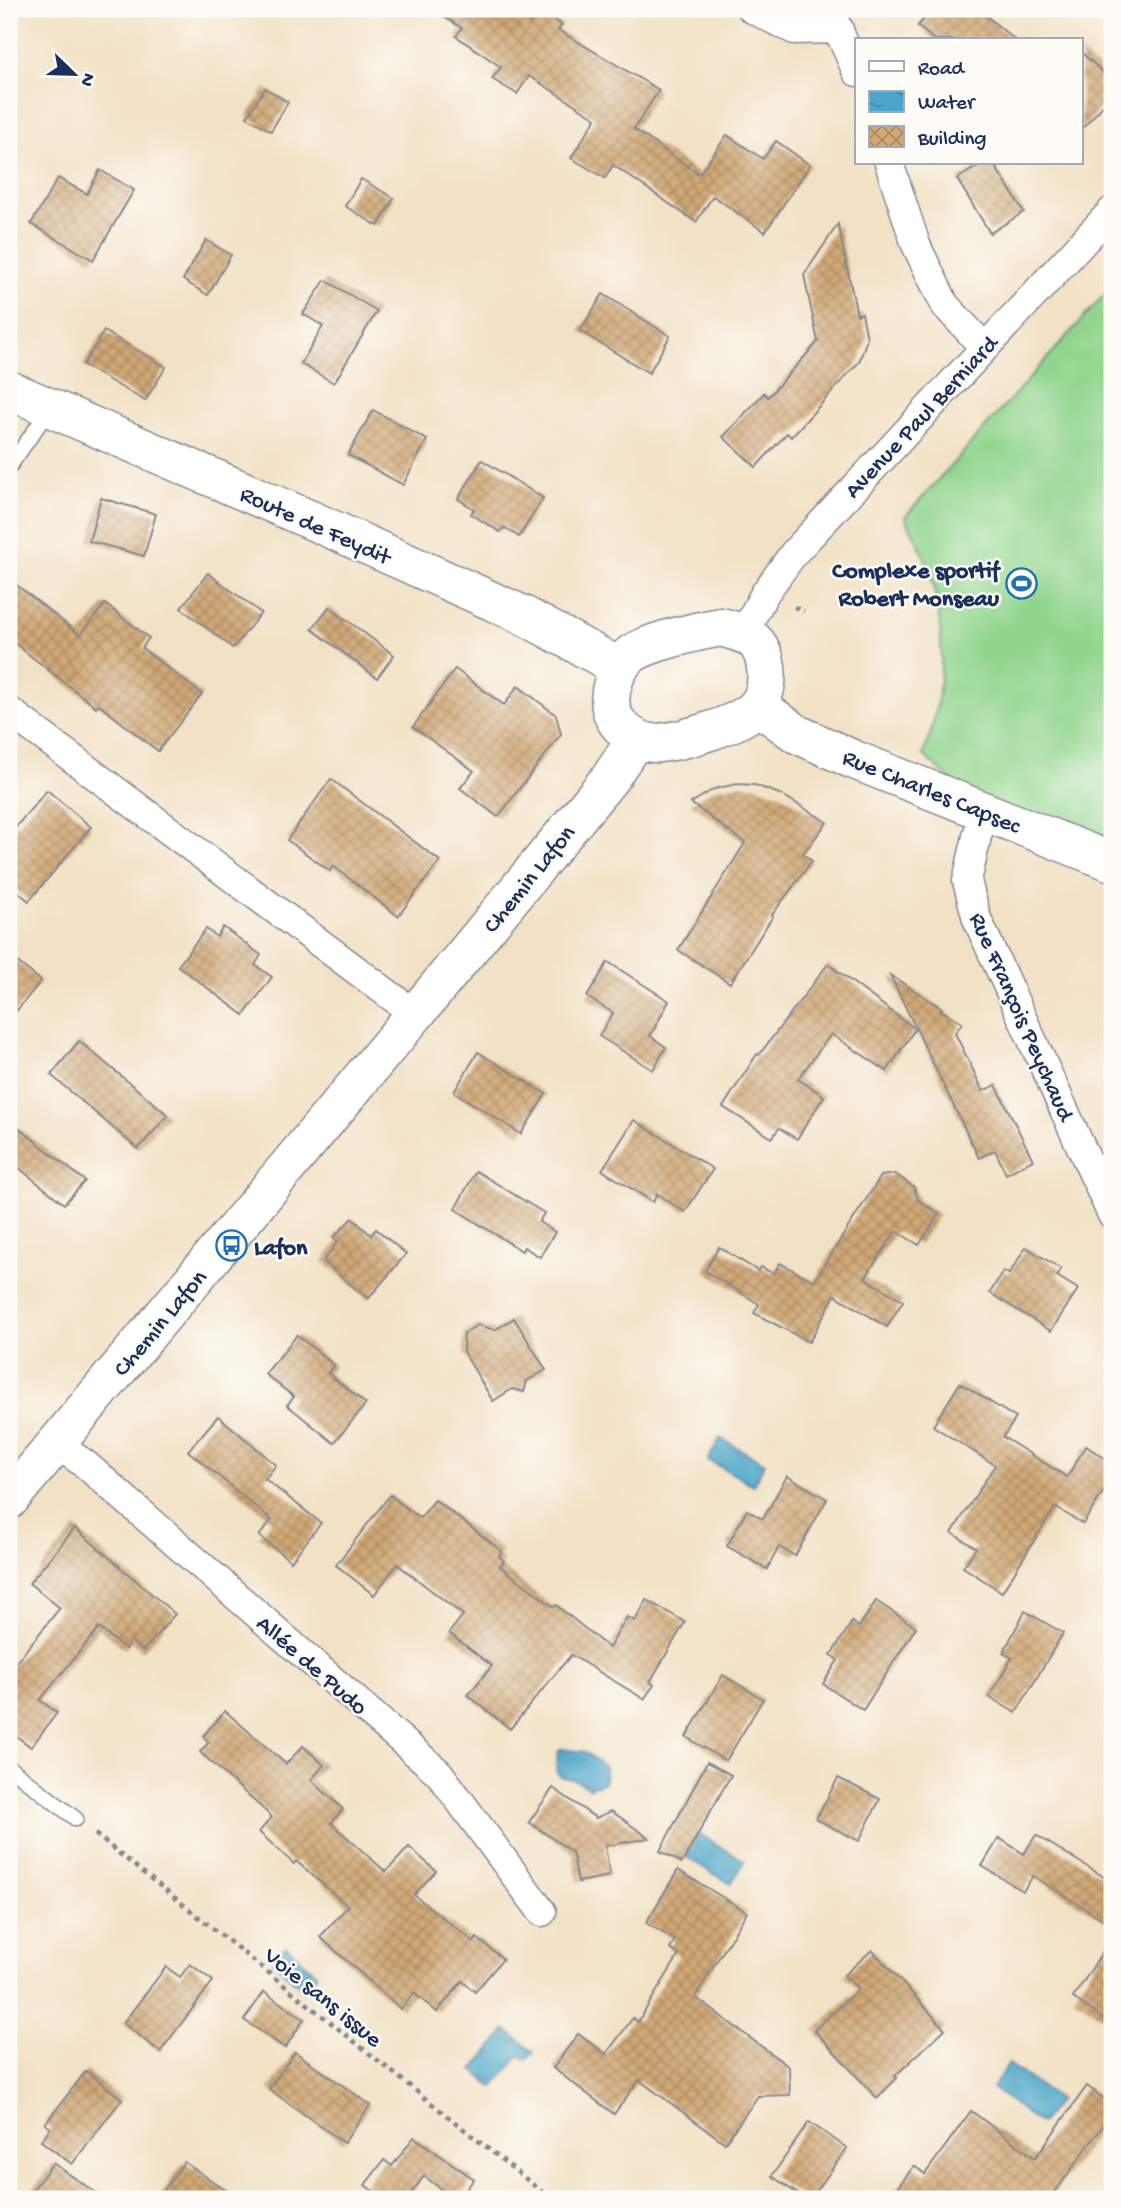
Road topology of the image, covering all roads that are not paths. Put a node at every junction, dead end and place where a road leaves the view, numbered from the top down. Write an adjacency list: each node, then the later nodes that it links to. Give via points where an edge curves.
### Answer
1 (752, 9): 2 (street, via 794,30)
2 (834, 19): 3 (street)
3 (855, 67)
4 (889, 164): 6 (street, via 916,245 945,305)
5 (1112, 211): 6 (street, Avenue Paul Berniard)
6 (984, 347): 10 (street, Avenue Paul Berniard, via 794,553)
7 (9, 390): 8 (street, Route de Feydit)
8 (50, 409): 9 (lane); 11 (street, Route de Feydit, via 523,615)
9 (9, 467)
10 (743, 634): 11 (street, via 721,627 705,630 645,648); 12 (street, via 754,640 764,657 767,675)
11 (619, 667): 14 (street, via 612,683 611,709 621,727)
12 (758, 706): 14 (street, via 732,723 675,740); 15 (street, Rue Charles Capsec, via 797,734)
13 (9, 711): 17 (street)
14 (636, 739): 17 (street, Chemin Lafon, via 610,778)
15 (986, 812): 16 (street, Rue Charles Capsec); 18 (street, Rue François Peychaud, via 967,881 977,919)
16 (1112, 862)
17 (415, 1014): 19 (street, Chemin Lafon)
18 (1112, 1215)
19 (55, 1444): 20 (street, Chemin Lafon); 23 (street, Allée de Pudo, via 85,1464 439,1773)
20 (9, 1500)
21 (9, 1767): 22 (lane)
22 (76, 1819)
23 (542, 1912)

